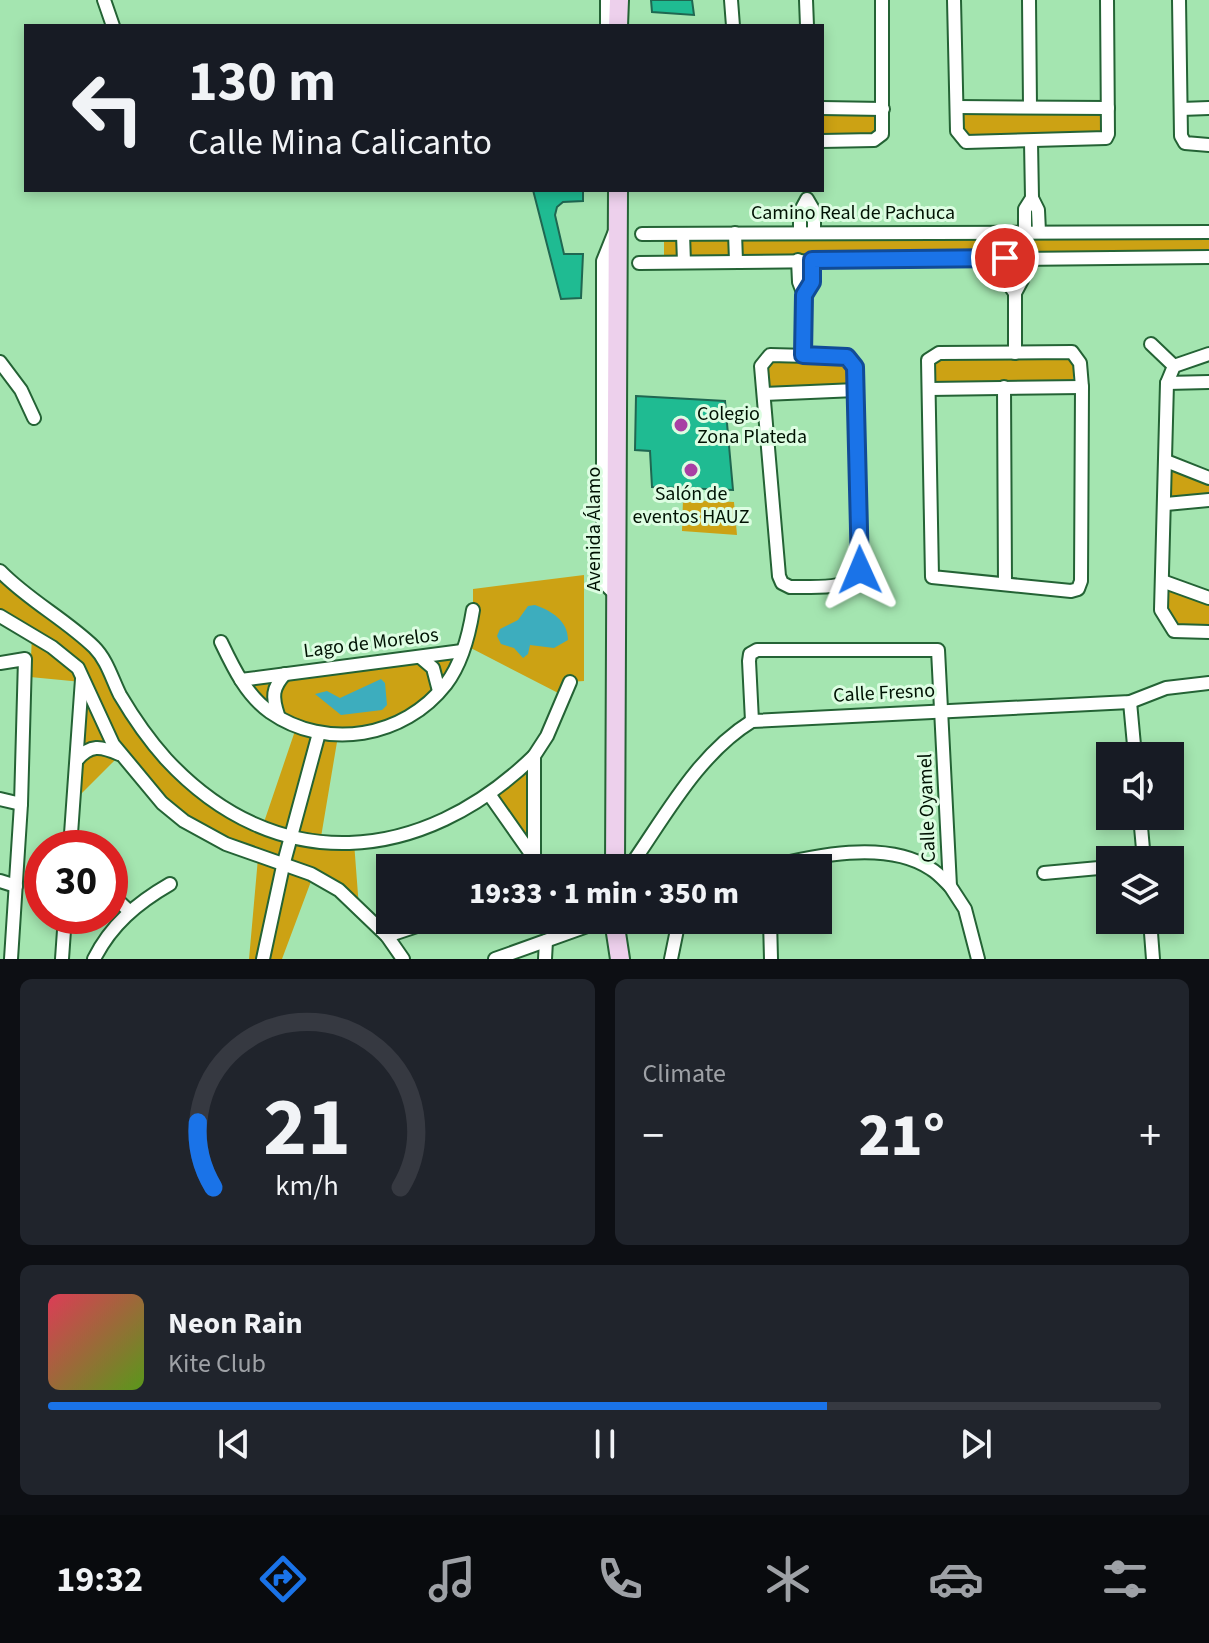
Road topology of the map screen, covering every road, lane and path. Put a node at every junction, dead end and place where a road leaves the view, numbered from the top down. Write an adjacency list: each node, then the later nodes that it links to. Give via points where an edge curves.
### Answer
1 (104, 0): 11 (street)
2 (607, 0): 12 (street)
3 (619, 0): 13 (street)
4 (731, 0): 14 (street)
5 (806, 0): 15 (street)
6 (882, 0): 21 (street)
7 (954, 0): 17 (street)
8 (1029, 0): 16 (street)
9 (1107, 0): 19 (street)
10 (1179, 0): 22 (street)
11 (112, 24)
12 (607, 24)
13 (618, 24)
14 (733, 24)
15 (807, 24)
16 (1030, 106): 17 (street); 19 (street)
17 (957, 107): 24 (street, via 957,131 966,142)
18 (824, 108): 21 (street)
19 (1108, 108): 24 (street, via 1108,134 1101,140)
20 (1209, 108): 22 (street)
21 (883, 109): 23 (street, via 880,137)
22 (1181, 109): 25 (street, via 1185,143)
23 (824, 141)
24 (1031, 142): 29 (street)
25 (1209, 145)
26 (609, 192): 30 (street)
27 (618, 192): 30 (street, Avenida Álamo)
28 (808, 194): 31 (street, via 800,212); 32 (street)
29 (1032, 198): 33 (street, via 1025,209); 34 (street)
30 (617, 225): 104 (street, Avenida Álamo)
31 (800, 231): 32 (street, Camino Real de Pachuca); 36 (street, Camino Real de Pachuca)
32 (814, 231): 37 (street, Camino Real de Pachuca)
33 (1025, 232): 34 (street, Camino Real de Pachuca); 37 (street, Camino Real de Pachuca)
34 (1039, 232): 38 (street, Camino Real de Pachuca)
35 (1209, 232): 38 (street, Camino Real de Pachuca)
36 (735, 233): 40 (street, Camino Real de Pachuca); 48 (street)
37 (919, 233): 45 (street)
38 (1145, 233): 41 (street)
39 (642, 234): 40 (street, Camino Real de Pachuca)
40 (683, 234): 49 (street)
41 (1144, 257): 42 (street); 44 (street)
42 (1209, 257)
43 (1005, 258): 44 (street); 45 (street); 51 (street, via 1006,280)
44 (1022, 258): 51 (street, via 1022,280)
45 (919, 259): 47 (street)
46 (798, 260): 47 (street); 48 (street); 52 (street)
47 (812, 260): 52 (street, via 812,282)
48 (736, 261): 49 (street)
49 (684, 262): 50 (street)
50 (639, 263)
51 (1015, 293): 54 (street)
52 (804, 295): 56 (street)
53 (1151, 344): 58 (street)
54 (1015, 353): 62 (street, via 1072,352 1080,363); 63 (street, via 939,353 928,360)
55 (1209, 354): 58 (street)
56 (803, 355): 64 (street, via 847,357 855,367); 65 (street, via 765,358)
57 (0, 362): 66 (street)
58 (1174, 366): 60 (street)
59 (1209, 382): 60 (street)
60 (1167, 383): 67 (street)
61 (1004, 387): 62 (street); 63 (street); 73 (street)
62 (1082, 387): 73 (street, via 1078,589)
63 (929, 389): 73 (street, via 932,577)
64 (856, 390): 65 (street); 65 (street, via 860,570 846,584 790,587 779,576)
65 (764, 394)
66 (34, 418)
67 (1166, 461): 68 (street); 70 (street)
68 (1209, 478)
69 (1209, 500): 70 (street)
70 (1166, 504): 72 (street)
71 (0, 571): 101 (street, via 94,648 145,734 184,777 251,825)
72 (1162, 581): 74 (street); 77 (street, via 1161,610 1174,631)
73 (1005, 584)
74 (1209, 598)
75 (473, 610): 79 (street, Lago de Morelos)
76 (0, 616): 83 (street, via 69,659)
77 (1209, 632)
78 (221, 642): 84 (street, Lago de Morelos)
79 (462, 651): 80 (street, Lago de Morelos); 87 (street, Lago de Morelos)
80 (420, 657): 82 (street, Lago de Morelos); 87 (street, via 433,668)
81 (0, 663): 99 (street, via 25,659)
82 (285, 674): 84 (street, Lago de Morelos); 90 (street, Lago de Morelos, via 273,693)
83 (82, 676): 94 (street); 96 (street)
84 (241, 680): 90 (street, Lago de Morelos)
85 (570, 682): 95 (street)
86 (1209, 683): 88 (street, Calle Fresno, via 1166,688)
87 (439, 691): 92 (street, Lago de Morelos, via 408,718 389,725 358,735)
88 (1130, 702): 89 (street, Calle Fresno); 93 (street)
89 (943, 710): 91 (street, Calle Fresno); 91 (street, Calle Oyamel, via 938,650 757,650 750,654); 113 (street, Calle Oyamel)
90 (278, 715): 92 (street, Lago de Morelos)
91 (752, 721): 105 (street, via 706,758)
92 (319, 733): 101 (street)
93 (1134, 742)
94 (120, 754): 96 (street, via 96,746); 107 (street, via 184,821)
95 (534, 756): 97 (street); 103 (street)
96 (77, 760): 100 (street)
97 (489, 794): 101 (street, via 453,816 403,834 336,844); 102 (street)
98 (0, 799): 99 (street)
99 (21, 804): 112 (street)
100 (71, 830)
101 (290, 838): 107 (street)
102 (528, 854)
103 (534, 854)
104 (615, 854)
105 (639, 854)
106 (825, 854): 113 (street, via 874,853 930,867)
107 (283, 866): 122 (street, via 339,890); 127 (street)
108 (1096, 868): 109 (street)
109 (1044, 873)
110 (0, 881): 112 (street)
111 (170, 884): 114 (street)
112 (16, 886): 125 (street)
113 (950, 886): 134 (street, Calle Oyamel, via 965,909)
114 (129, 911): 126 (street)
115 (65, 934): 124 (street)
116 (393, 934): 122 (street)
117 (565, 934): 123 (street)
118 (616, 934): 131 (street)
119 (676, 934): 132 (street)
120 (770, 934): 133 (street)
121 (1151, 934): 135 (street)
122 (387, 936): 128 (street)
123 (546, 941): 129 (street); 130 (street)
124 (64, 958)
125 (11, 959)
126 (94, 959)
127 (263, 959)
128 (403, 959)
129 (495, 959)
130 (545, 959)
131 (620, 959)
132 (671, 959)
133 (771, 959)
134 (978, 959)
135 (1153, 959)

